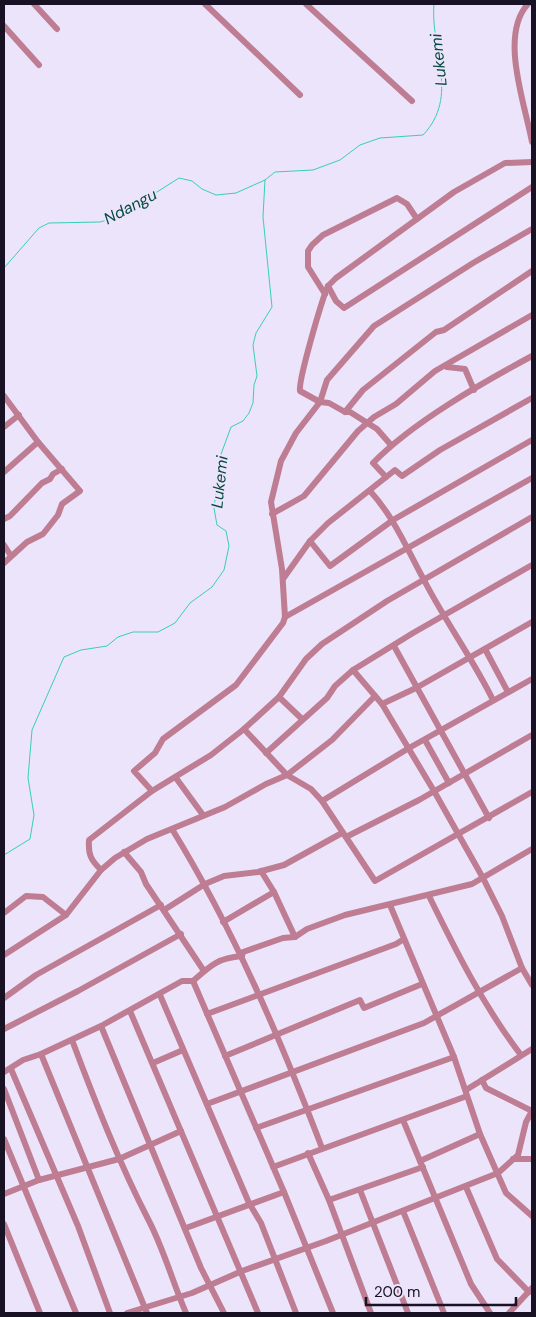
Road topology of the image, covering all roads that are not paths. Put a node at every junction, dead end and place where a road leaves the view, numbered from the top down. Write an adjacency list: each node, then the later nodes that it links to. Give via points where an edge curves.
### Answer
1 (34, 4): 6 (street)
2 (205, 4): 8 (street)
3 (306, 4): 9 (street)
4 (528, 4): 10 (street, via 520,12 514,50)
5 (4, 26): 7 (street)
6 (57, 29)
7 (40, 65)
8 (300, 95)
9 (412, 101)
10 (532, 142)
11 (532, 162): 13 (street, via 505,163 454,192)
12 (532, 187): 16 (street, via 344,308)
13 (417, 219): 16 (street); 17 (street, via 407,204 397,198 323,235 308,251 307,262)
14 (532, 229): 24 (street, via 374,326 327,380)
15 (532, 271): 25 (street, via 444,330 436,332 363,390)
16 (328, 286): 17 (street)
17 (325, 294): 24 (street, via 299,385 304,395)
18 (532, 315): 20 (street)
19 (532, 356): 21 (street)
20 (444, 367): 21 (street, via 465,369); 27 (street)
21 (474, 390): 31 (street)
22 (4, 396): 26 (street)
23 (532, 398): 34 (street, via 440,450 402,476 395,470)
24 (320, 402): 25 (street); 37 (street, via 296,433 281,461 271,502)
25 (345, 412): 27 (street)
26 (19, 414): 28 (street); 30 (street)
27 (367, 423): 31 (street); 37 (street, via 342,448 304,496)
28 (4, 427)
29 (532, 440): 40 (street)
30 (38, 442): 32 (street); 33 (street)
31 (391, 445): 34 (street, via 373,463)
32 (62, 469): 39 (street); 44 (street, via 80,491 62,504 58,515 43,534)
33 (4, 472)
34 (386, 478): 36 (street)
35 (532, 478): 43 (street)
36 (370, 491): 40 (street); 41 (street, via 328,522)
37 (272, 514): 47 (street)
38 (532, 517): 48 (street)
39 (4, 519)
40 (393, 520): 41 (street, via 330,566); 43 (street)
41 (310, 541): 47 (street)
42 (4, 545): 44 (street)
43 (408, 548): 48 (street); 50 (street)
44 (11, 556): 45 (street)
45 (4, 563)
46 (532, 565): 49 (street)
47 (283, 579): 50 (street)
48 (424, 580): 49 (street); 60 (street, via 322,644 306,659)
49 (444, 615): 52 (street); 54 (street)
50 (285, 617): 74 (street, via 236,685 163,739 155,753 134,771)
51 (532, 622): 53 (street)
52 (394, 646): 55 (street); 57 (street)
53 (485, 649): 54 (street); 58 (street)
54 (469, 657): 57 (street); 61 (street)
55 (354, 670): 59 (street); 63 (street)
56 (532, 679): 58 (street)
57 (416, 688): 62 (street); 65 (street)
58 (508, 692): 61 (street)
59 (375, 696): 62 (street); 71 (street, via 332,740)
60 (279, 697): 63 (street); 64 (street)
61 (493, 700): 65 (street)
62 (382, 704): 68 (street)
63 (302, 719): 69 (street)
64 (244, 729): 69 (street); 72 (street)
65 (440, 731): 67 (street); 70 (street)
66 (532, 735): 70 (street)
67 (425, 740): 68 (street); 73 (street)
68 (408, 748): 75 (street); 77 (street)
69 (266, 753): 71 (street)
70 (464, 774): 73 (street); 79 (street)
71 (287, 776): 77 (street, via 311,789); 78 (street)
72 (176, 778): 74 (street); 78 (street)
73 (448, 783): 75 (street)
74 (152, 791): 85 (street, via 89,840 90,860)
75 (434, 791): 81 (street); 82 (street)
76 (532, 792): 79 (street)
77 (322, 801): 81 (street)
78 (203, 815): 80 (street)
79 (489, 818): 82 (street)
80 (172, 829): 84 (street); 88 (street)
81 (344, 835): 82 (street, via 375,881); 86 (street, via 284,865)
82 (457, 835): 87 (street)
83 (532, 849): 87 (street)
84 (124, 852): 85 (street); 92 (street, via 141,872)
85 (101, 870): 94 (street)
86 (261, 871): 88 (street, via 224,876); 89 (street)
87 (483, 878): 90 (street); 101 (street)
88 (205, 884): 92 (street); 95 (street)
89 (274, 892): 95 (street); 97 (street)
90 (429, 896): 91 (street); 106 (street)
91 (390, 905): 97 (street, via 345,915); 98 (street)
92 (162, 908): 96 (street); 109 (street, via 36,976)
93 (4, 913): 94 (street, via 26,896 43,898)
94 (66, 915): 99 (street)
95 (223, 922): 100 (street)
96 (181, 934): 102 (street); 114 (street)
97 (296, 937): 100 (street, via 282,938 243,952)
98 (404, 938): 104 (street); 108 (street, via 396,944)
99 (4, 955)
100 (242, 956): 102 (street, via 225,958); 108 (street)
101 (522, 968): 105 (street); 106 (street)
102 (204, 971): 103 (street)
103 (193, 981): 107 (street, via 182,981); 111 (street)
104 (422, 984): 112 (street); 115 (street, via 364,1008 360,1000)
105 (532, 985)
106 (480, 991): 112 (street); 120 (street)
107 (160, 994): 110 (street); 118 (street)
108 (260, 994): 111 (street); 115 (street)
109 (4, 998)
110 (130, 1011): 113 (street); 123 (street)
111 (207, 1014): 121 (street)
112 (437, 1017): 122 (street); 125 (street)
113 (101, 1026): 116 (street); 139 (street)
114 (4, 1029)
115 (276, 1033): 121 (street); 125 (street)
116 (72, 1040): 119 (street); 142 (street)
117 (532, 1049): 120 (street)
118 (183, 1050): 123 (street); 130 (street)
119 (41, 1054): 124 (street, via 23,1060); 146 (street)
120 (521, 1055): 126 (street)
121 (225, 1056): 128 (street)
122 (454, 1057): 129 (street); 131 (street)
123 (153, 1063): 136 (street)
124 (7, 1071): 149 (street)
125 (290, 1073): 128 (street); 131 (street)
126 (482, 1080): 129 (street); 132 (street, via 486,1088)
127 (4, 1089): 150 (street)
128 (240, 1091): 130 (street); 135 (street)
129 (467, 1093): 133 (street); 137 (street)
130 (207, 1104): 158 (street)
131 (306, 1110): 135 (street); 140 (street)
132 (532, 1111): 134 (street)
133 (403, 1120): 140 (street); 145 (street)
134 (529, 1124): 143 (street)
135 (256, 1128): 147 (street)
136 (181, 1131): 139 (street); 160 (street)
137 (480, 1134): 145 (street); 148 (street)
138 (4, 1139): 151 (street)
139 (152, 1146): 142 (street); 164 (street)
140 (322, 1148): 141 (street)
141 (308, 1153): 147 (street); 157 (street)
142 (119, 1159): 146 (street); 171 (street, via 150,1222)
143 (514, 1159): 144 (street); 148 (street)
144 (532, 1159)
145 (421, 1164): 153 (street); 156 (street)
146 (87, 1167): 149 (street); 172 (street)
147 (272, 1167): 154 (street)
148 (498, 1174): 152 (street); 161 (street, via 506,1193)
149 (56, 1175): 150 (street); 175 (street)
150 (39, 1180): 151 (street)
151 (23, 1186): 155 (street); 174 (street)
152 (466, 1187): 156 (street); 170 (street, via 497,1259)
153 (360, 1190): 157 (street); 162 (street)
154 (284, 1192): 158 (street); 166 (street)
155 (4, 1194)
156 (436, 1198): 159 (street); 185 (street, via 471,1284)
157 (329, 1200): 165 (street)
158 (249, 1203): 160 (street); 167 (street, via 261,1223)
159 (403, 1211): 162 (street); 184 (street)
160 (219, 1216): 164 (street); 168 (street)
161 (532, 1216)
162 (372, 1223): 165 (street); 183 (street)
163 (4, 1224): 173 (street)
164 (186, 1228): 169 (street)
165 (342, 1235): 166 (street); 182 (street)
166 (307, 1248): 167 (street); 181 (street)
167 (274, 1261): 168 (street); 180 (street)
168 (242, 1271): 169 (street); 179 (street)
169 (210, 1284): 171 (street); 178 (street)
170 (530, 1290): 186 (street)
171 (178, 1297): 172 (street); 177 (street)
172 (146, 1311): 176 (street)
173 (40, 1313)
174 (76, 1313)
175 (110, 1313)
176 (126, 1313)
177 (186, 1313)
178 (224, 1313)
179 (258, 1313)
180 (296, 1313)
181 (333, 1313)
182 (371, 1313)
183 (408, 1313)
184 (444, 1313)
185 (490, 1313)
186 (509, 1313)

